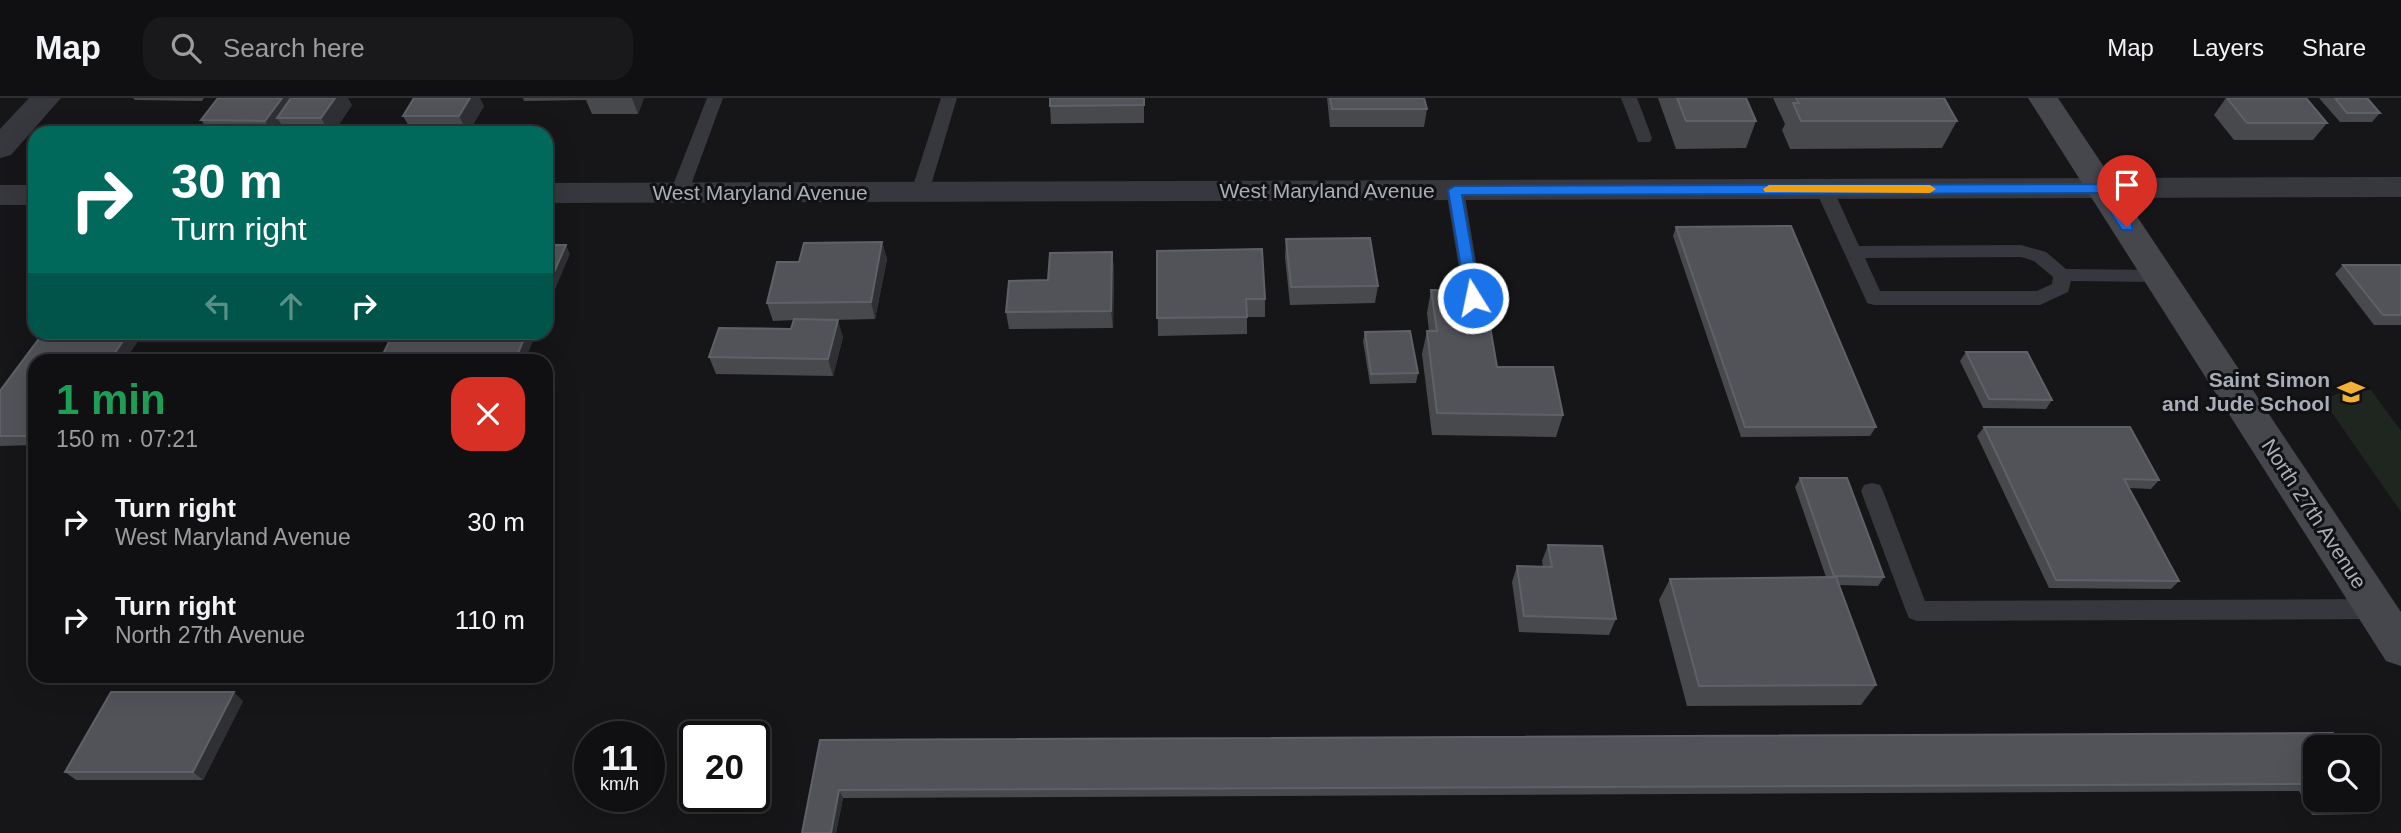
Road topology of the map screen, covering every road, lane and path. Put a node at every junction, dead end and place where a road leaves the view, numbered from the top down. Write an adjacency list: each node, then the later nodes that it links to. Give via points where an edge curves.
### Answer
1 (46, 98): 7 (street)
2 (715, 98): 14 (lane)
3 (949, 98): 12 (lane)
4 (1629, 98): 6 (lane)
5 (2043, 98): 9 (main road, North 27th Avenue)
6 (1644, 138)
7 (0, 149)
8 (2401, 187): 9 (street, West Maryland Avenue)
9 (2102, 188): 10 (street, West Maryland Avenue); 19 (main road, North 27th Avenue)
10 (1824, 189): 11 (street, West Maryland Avenue); 17 (lane)
11 (1455, 190): 12 (street, West Maryland Avenue); 20 (lane)
12 (920, 192): 14 (street, West Maryland Avenue)
13 (553, 193): 14 (street, West Maryland Avenue)
14 (679, 193)
15 (0, 195): 16 (street)
16 (28, 195)
17 (1852, 251): 18 (lane, via 2021,251 2040,256); 18 (lane, via 1874,298 2040,298 2061,287)
18 (2062, 275): 19 (lane)
19 (2159, 276): 22 (main road, North 27th Avenue)
20 (1473, 298)
21 (1872, 491): 22 (lane, via 1917,611)
22 (2376, 609): 23 (main road, North 27th Avenue)
23 (2401, 648)

